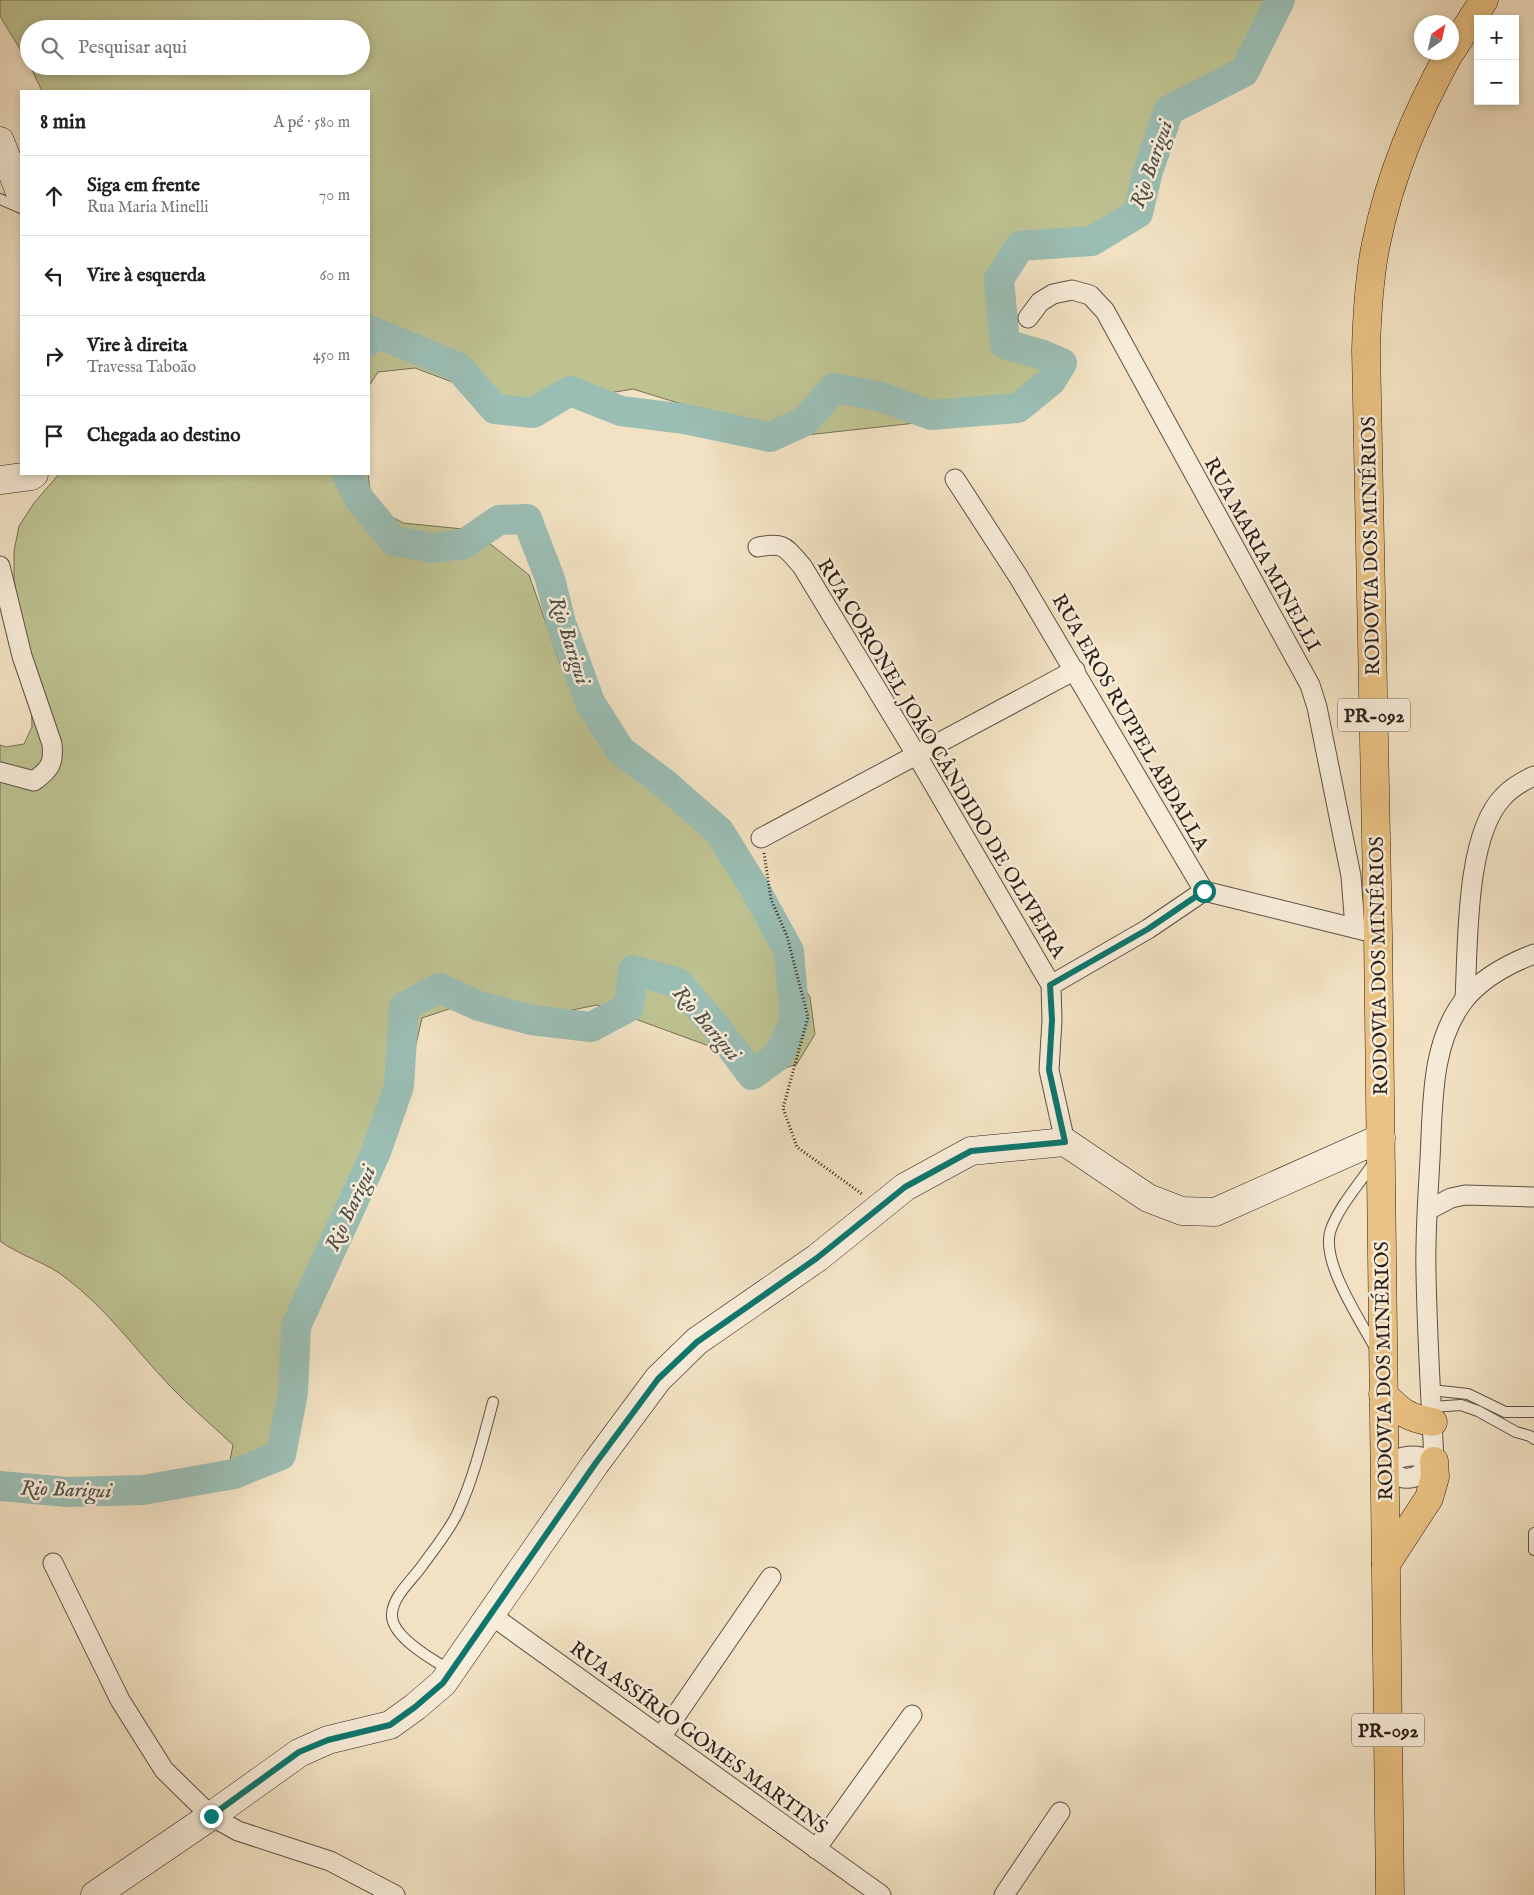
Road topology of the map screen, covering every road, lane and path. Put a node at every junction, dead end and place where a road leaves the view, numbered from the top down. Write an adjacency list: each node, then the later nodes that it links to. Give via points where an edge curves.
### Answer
1 (1484, 0): 2 (main road, RODOVIA DOS MINÉRIOS / PR-092)
2 (1459, 39)
3 (1446, 60): 20 (main road, RODOVIA DOS MINÉRIOS / PR-092, via 1408,136 1394,177 1376,244 1368,297)
4 (0, 142): 5 (street)
5 (20, 192)
6 (0, 199): 7 (lane)
7 (20, 208)
8 (1028, 318): 20 (street, RUA MARIA MINELLI, via 1040,302 1053,294 1072,290 1090,294 1105,311 1310,684)
9 (32, 475): 11 (street)
10 (955, 479): 14 (street, RUA EROS RUPPEL ABDALLA)
11 (0, 480)
12 (758, 547): 15 (street, RUA CORONEL JOÃO CÂNDIDO DE OLIVEIRA, via 776,543 787,548 802,566)
13 (0, 566): 16 (street, via 22,656 52,744 53,758 47,771 34,781)
14 (1074, 670): 15 (street); 19 (street, RUA EROS RUPPEL ABDALLA)
15 (916, 754): 18 (street); 22 (street, RUA CORONEL JOÃO CÂNDIDO DE OLIVEIRA)
16 (0, 772)
17 (1534, 776): 23 (street, via 1502,797 1481,835 1472,887)
18 (761, 838): 27 (path, via 771,900 787,936 808,1017 783,1108 796,1147)
19 (1204, 891): 20 (street); 22 (street, via 1148,929)
20 (1366, 931): 25 (main road, RODOVIA DOS MINÉRIOS / PR-092)
21 (1534, 954): 23 (street, via 1500,970)
22 (1050, 985): 24 (street, RUA CORONEL JOÃO CÂNDIDO DE OLIVEIRA, via 1049,1070)
23 (1465, 1000): 28 (street, via 1445,1037 1438,1062)
24 (1065, 1142): 25 (street, via 1148,1198 1182,1211 1215,1212); 27 (street, via 971,1151 905,1187)
25 (1381, 1145): 29 (main road, RODOVIA DOS MINÉRIOS / PR-092); 29 (lane, via 1330,1230 1330,1254 1336,1274)
26 (1534, 1197): 28 (street, via 1466,1194)
27 (879, 1207): 42 (street, via 817,1258 697,1342 658,1379)
28 (1428, 1210): 32 (street, via 1426,1272)
29 (1383, 1362): 30 (main road, RODOVIA DOS MINÉRIOS / PR-092)
30 (1383, 1394): 32 (main road, via 1414,1420); 36 (main road, RODOVIA DOS MINÉRIOS / PR-092)
31 (493, 1402): 43 (lane, via 458,1513 398,1597 392,1614 394,1623 408,1642 424,1656)
32 (1432, 1406): 33 (lane, via 1468,1394 1505,1412); 34 (lane, via 1461,1405); 35 (street)
33 (1534, 1412)
34 (1534, 1439)
35 (1434, 1461): 36 (street, via 1425,1472 1414,1477 1400,1477); 40 (main road, via 1435,1477 1429,1498)
36 (1384, 1465): 40 (main road, RODOVIA DOS MINÉRIOS / PR-092)
37 (1534, 1533): 38 (lane)
38 (1534, 1550)
39 (53, 1562): 47 (street, via 120,1700 164,1770)
40 (1386, 1564): 53 (main road, RODOVIA DOS MINÉRIOS / PR-092)
41 (772, 1577): 45 (street)
42 (491, 1615): 43 (street); 45 (street, RUA ASSÍRIO GOMES MARTINS)
43 (451, 1671): 47 (street, via 443,1683 390,1725 328,1740 299,1752)
44 (912, 1715): 48 (street)
45 (661, 1737): 48 (street, RUA ASSÍRIO GOMES MARTINS)
46 (1060, 1812): 52 (street)
47 (211, 1816): 49 (street); 50 (street, via 238,1831 330,1861)
48 (816, 1849): 51 (street, RUA ASSÍRIO GOMES MARTINS)
49 (95, 1895)
50 (395, 1895)
51 (881, 1895)
52 (1004, 1895)
53 (1390, 1895)

